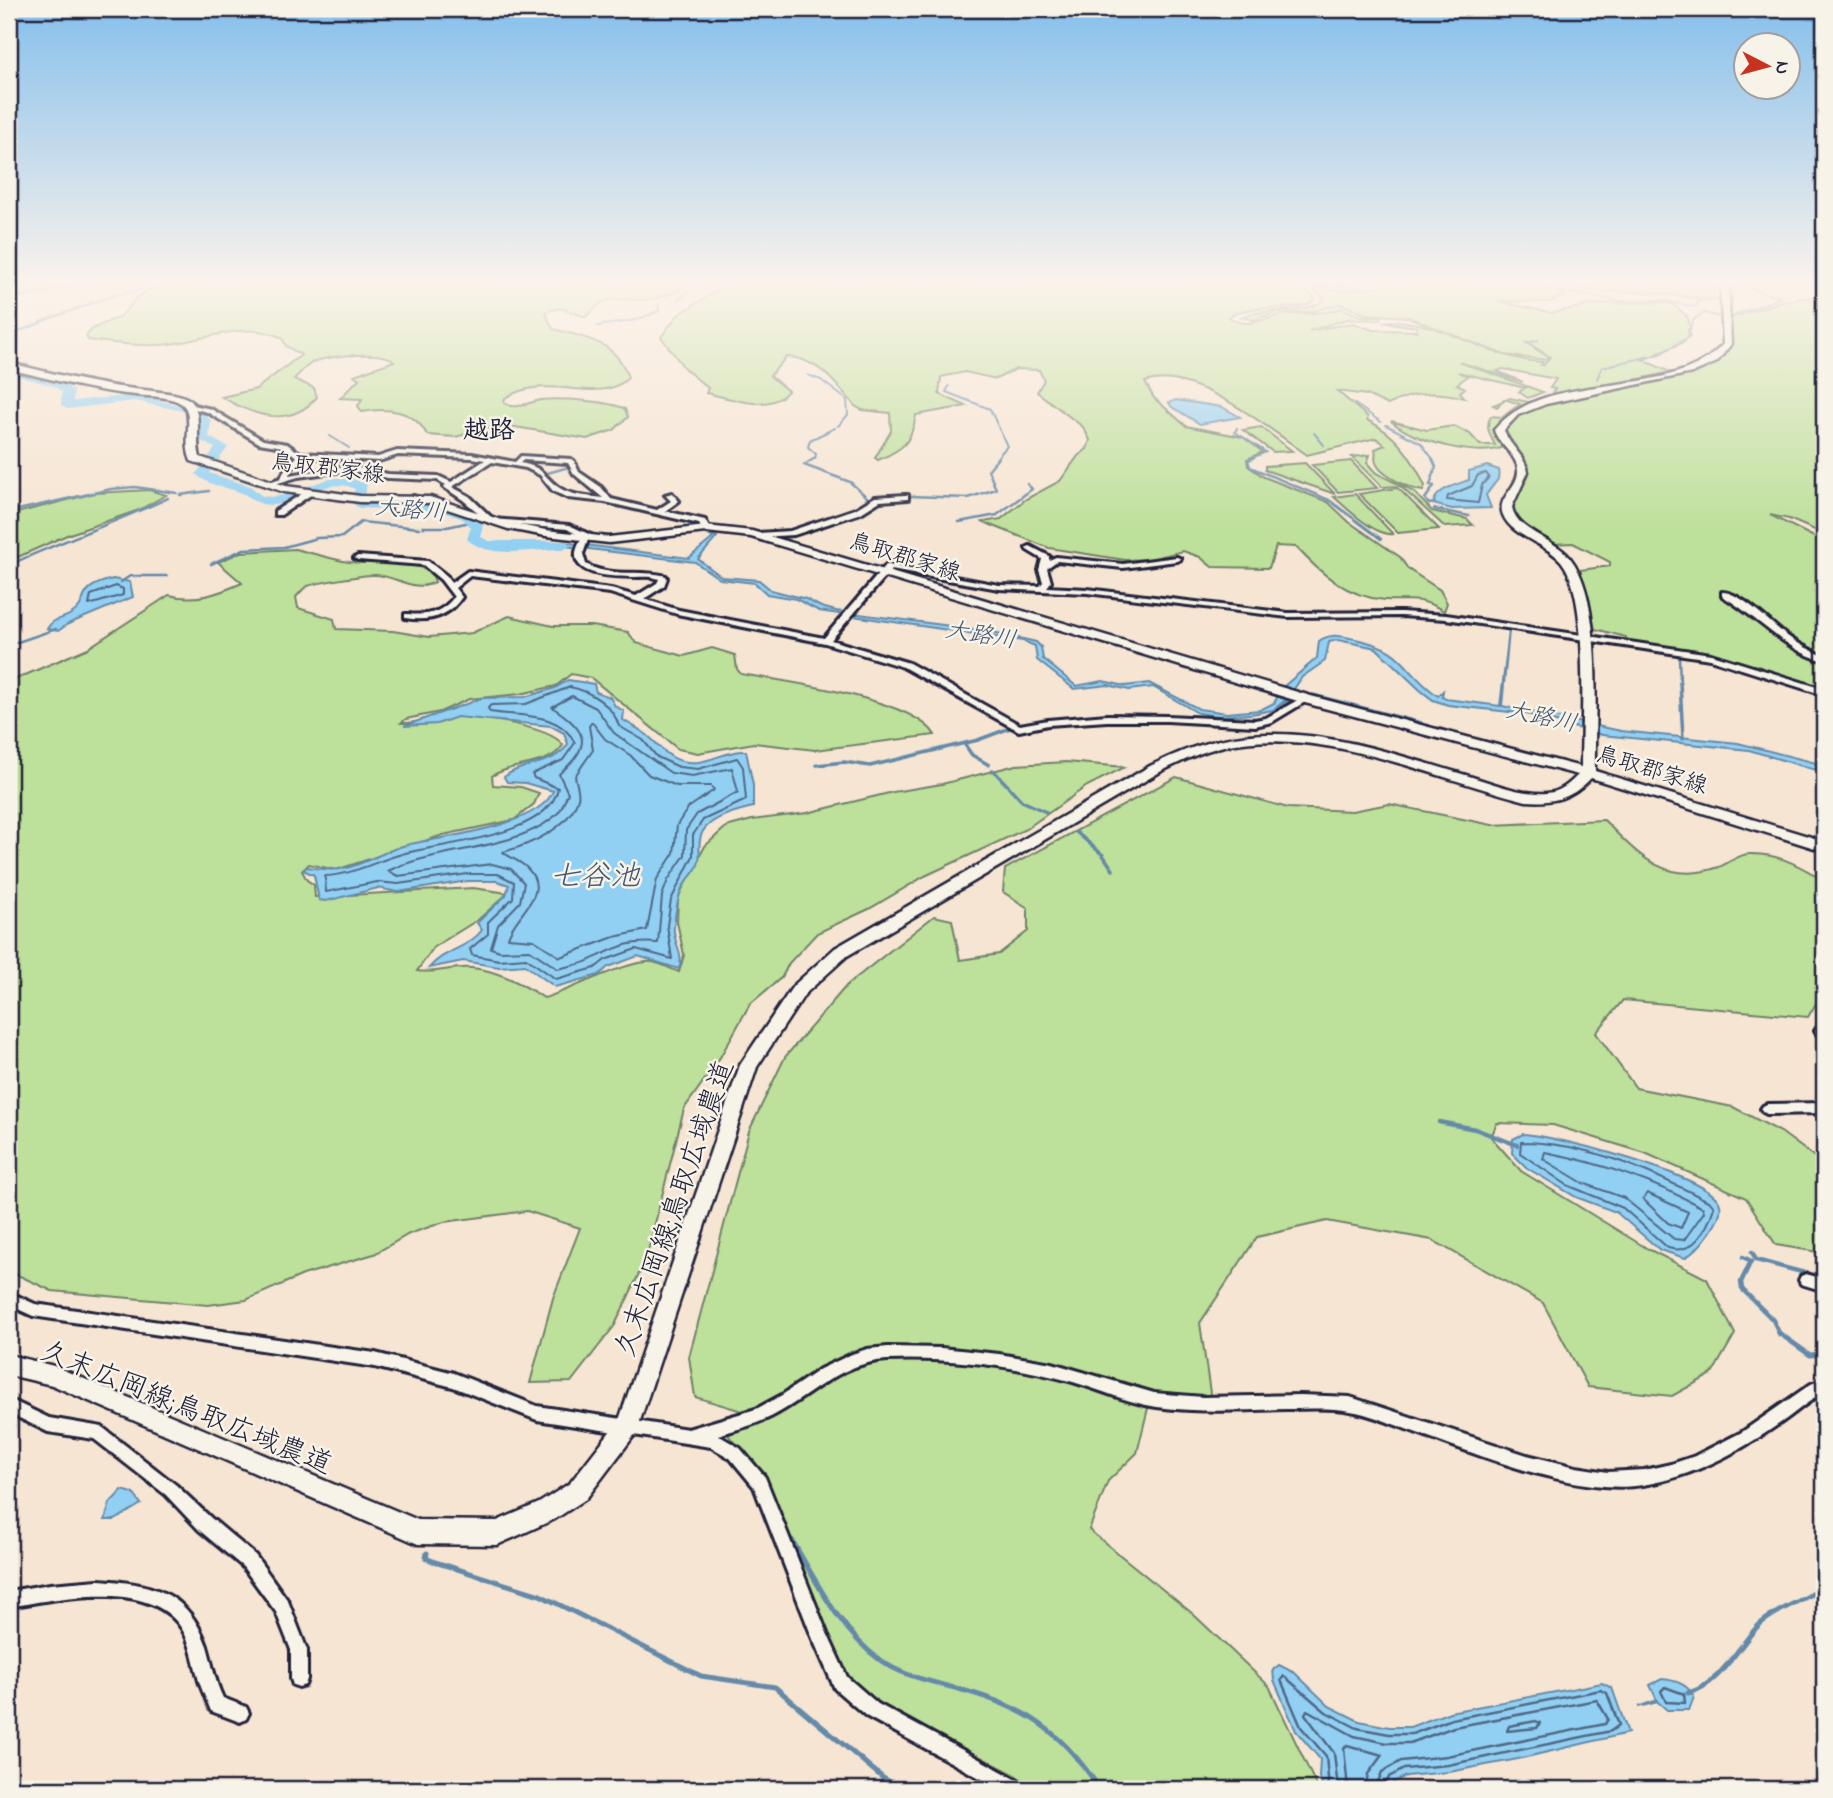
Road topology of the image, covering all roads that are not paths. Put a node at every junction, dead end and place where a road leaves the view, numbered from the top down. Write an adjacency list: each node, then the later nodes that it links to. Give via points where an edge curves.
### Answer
1 (9, 366): 3 (street, via 108,390 170,396)
2 (1699, 366): 34 (street, via 1535,404 1500,426 1502,440 1523,468 1506,512 1566,559 1583,597)
3 (189, 406): 4 (street, via 218,414 261,442 285,445); 10 (street, 鳥取郡家線, via 192,455)
4 (303, 456): 5 (street); 9 (street, via 288,468)
5 (341, 457): 6 (street, via 460,454); 8 (street)
6 (489, 460): 7 (street); 11 (street)
7 (515, 464): 16 (street, via 542,474 562,493); 16 (street, via 521,458 570,461 583,480 602,489)
8 (345, 468): 9 (street); 11 (street, via 438,478)
9 (284, 479): 10 (street)
10 (268, 484): 12 (street, 鳥取郡家線)
11 (450, 484): 20 (street, via 447,490 466,498)
12 (306, 491): 15 (street, 鳥取郡家線, via 357,498); 19 (street)
13 (668, 495): 18 (street, via 675,501)
14 (905, 497): 22 (street, via 868,501 858,511 800,530)
15 (416, 498): 17 (street); 20 (street, 鳥取郡家線)
16 (605, 500): 18 (street)
17 (396, 510)
18 (659, 512): 21 (street, via 702,522)
19 (278, 513)
20 (492, 520): 23 (street, 鳥取郡家線)
21 (706, 529): 22 (street, 鳥取郡家線); 23 (street, 鳥取郡家線, via 641,539)
22 (758, 535): 28 (street, 鳥取郡家線)
23 (587, 538): 32 (street, via 580,550 588,570 663,578)
24 (1030, 548): 27 (street, via 1045,555)
25 (358, 558): 29 (street, via 425,563)
26 (1177, 559): 27 (street, via 1123,566 1056,559)
27 (1044, 567): 30 (street, via 1047,582)
28 (883, 573): 30 (street, via 889,567 996,587); 35 (street); 38 (street, 鳥取郡家線)
29 (451, 587): 32 (street, via 472,573 611,591); 33 (street, via 458,597 445,611 427,618)
30 (1041, 590): 34 (street, via 1087,591 1288,615 1429,615)
31 (1726, 594): 36 (street, via 1794,647)
32 (638, 599): 35 (street, via 699,617)
33 (408, 616)
34 (1587, 639): 37 (street, via 1719,658); 39 (street)
35 (826, 641): 38 (street, via 906,665 1019,728 1091,719 1255,723 1269,720)
36 (1824, 659)
37 (1824, 692)
38 (1299, 697): 39 (street, 鳥取郡家線)
39 (1588, 773): 40 (street, 鳥取郡家線); 49 (street, 久末広岡線;鳥取広域農道, via 1568,794 1525,797 1332,744 1282,738 1235,740 1192,750 841,952 799,990 749,1065)
40 (1824, 846)
41 (1824, 1108): 42 (street)
42 (1768, 1109)
43 (1806, 1280): 44 (street)
44 (1824, 1285)
45 (9, 1298): 49 (street, via 33,1310 375,1360 454,1380 537,1413)
46 (9, 1365): 49 (street, 久末広岡線;鳥取広域農道, via 54,1376 418,1532 497,1533 547,1511 578,1491)
47 (1824, 1387): 50 (street, via 1727,1448 1680,1468 1616,1480 1532,1464 1350,1404 1153,1400 1019,1363 901,1354 864,1357 838,1367 760,1415)
48 (9, 1406): 52 (street, via 48,1425 97,1432 171,1490 249,1561 282,1607 299,1650)
49 (628, 1426): 50 (street)
50 (689, 1436): 54 (street, via 723,1444 761,1482 841,1682 872,1710)
51 (9, 1599): 53 (street, via 106,1587 148,1595 181,1614 200,1650 217,1704)
52 (299, 1679)
53 (240, 1713)
54 (1017, 1789)

